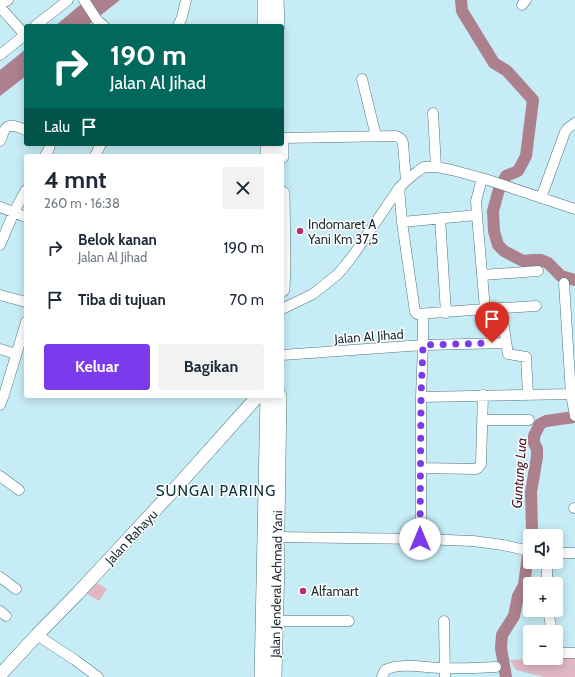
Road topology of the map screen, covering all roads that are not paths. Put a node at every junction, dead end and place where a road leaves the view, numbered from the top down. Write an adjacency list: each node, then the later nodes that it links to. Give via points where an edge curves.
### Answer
1 (8, 0): 7 (street)
2 (68, 0): 9 (street)
3 (84, 0): 8 (street)
4 (186, 0): 10 (street)
5 (265, 0): 11 (highway)
6 (276, 0): 12 (highway)
7 (0, 6): 13 (street)
8 (100, 23)
9 (38, 24)
10 (179, 24)
11 (265, 24)
12 (277, 24)
13 (24, 33)
14 (24, 37): 15 (street)
15 (0, 55)
16 (362, 79): 20 (street)
17 (433, 113): 23 (street)
18 (575, 123): 27 (street, via 565,132)
19 (24, 129): 22 (street, via 9,126)
20 (376, 136): 21 (street); 25 (street, via 396,136 402,140)
21 (284, 138)
22 (0, 141)
23 (436, 167): 24 (street); 25 (street, via 424,167)
24 (482, 179): 27 (street); 31 (street, via 476,201)
25 (402, 184): 34 (street); 42 (street, via 338,274 313,294)
26 (24, 194): 30 (street)
27 (542, 198): 29 (street)
28 (0, 206): 30 (street)
29 (575, 209)
30 (14, 212): 32 (street); 35 (street)
31 (477, 215): 33 (street); 37 (street)
32 (24, 216)
33 (440, 218): 34 (street); 45 (street)
34 (402, 222): 46 (street, via 415,312 418,315)
35 (0, 245)
36 (538, 271): 37 (street)
37 (482, 275): 44 (street)
38 (564, 283): 49 (street)
39 (0, 296): 40 (street)
40 (24, 302)
41 (536, 306): 43 (street)
42 (284, 308)
43 (501, 308): 44 (street); 48 (street)
44 (485, 309): 45 (street)
45 (446, 313): 46 (street)
46 (422, 314): 50 (street)
47 (24, 335): 52 (street)
48 (506, 343): 50 (street, Jalan Al Jihad); 55 (street, via 509,354 526,358)
49 (572, 344): 56 (street)
50 (423, 345): 53 (street, Jalan Al Jihad); 58 (street)
51 (0, 349): 52 (street)
52 (16, 354): 54 (street)
53 (284, 355)
54 (2, 394): 62 (street)
55 (528, 394): 56 (street); 57 (street)
56 (571, 394): 63 (street)
57 (483, 395): 58 (street); 65 (street)
58 (421, 397): 68 (street)
59 (256, 398): 82 (main road, Jalan Rahayu, via 162,504)
60 (268, 398): 67 (highway, Jalan Jenderal Achmad Yani)
61 (279, 398): 67 (highway, Jalan Jenderal Achmad Yani)
62 (0, 405)
63 (574, 413): 64 (street)
64 (575, 416)
65 (482, 420): 66 (street); 68 (street, via 481,464 478,468)
66 (529, 420)
67 (272, 465): 70 (highway, Jalan Jenderal Achmad Yani)
68 (421, 468): 73 (street)
69 (0, 476): 71 (street)
70 (272, 486): 72 (highway, Jalan Jenderal Achmad Yani, via 277,524); 89 (highway, Jalan Jenderal Achmad Yani)
71 (19, 490)
72 (276, 537): 73 (street); 79 (highway, Jalan Jenderal Achmad Yani)
73 (420, 539): 74 (street, via 488,543)
74 (523, 550)
75 (563, 553): 76 (street)
76 (575, 554)
77 (0, 577): 78 (street)
78 (16, 589)
79 (275, 621): 80 (street); 90 (highway, Jalan Jenderal Achmad Yani)
80 (349, 621)
81 (444, 621): 87 (street)
82 (37, 635): 86 (main road, Jalan Rahayu); 88 (street)
83 (563, 653): 84 (street)
84 (575, 653)
85 (496, 667): 87 (street)
86 (2, 669)
87 (445, 673): 91 (street, via 404,666 391,667 385,670)
88 (98, 677)
89 (262, 677)
90 (274, 677)
91 (382, 677)

